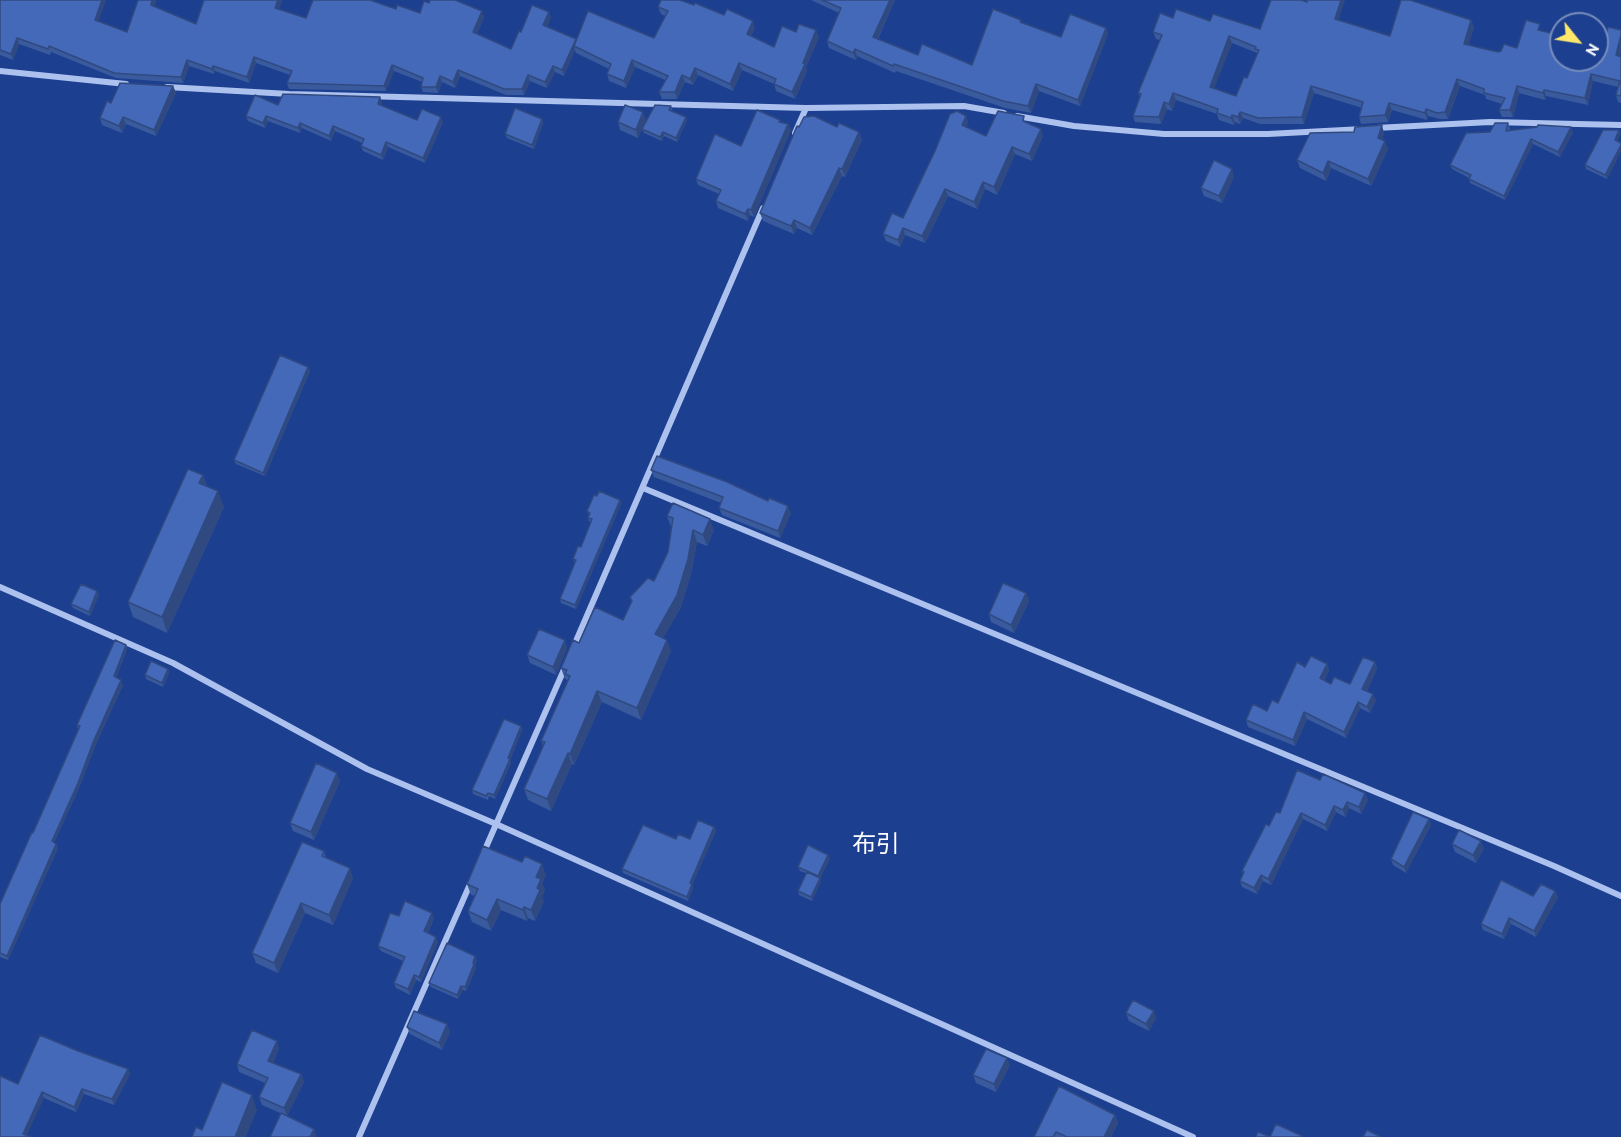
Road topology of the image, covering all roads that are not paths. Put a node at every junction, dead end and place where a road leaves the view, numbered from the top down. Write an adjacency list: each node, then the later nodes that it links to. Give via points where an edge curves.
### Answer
1 (0, 71): 2 (street)
2 (129, 85)
3 (163, 87): 4 (street)
4 (806, 108): 5 (street, via 964,106 1074,126 1164,134 1268,134 1490,122); 6 (street)
5 (1621, 125)
6 (792, 141)
7 (764, 206): 8 (street)
8 (643, 488): 10 (street); 15 (street)
9 (0, 587): 12 (street, via 173,663 367,769)
10 (572, 651)
11 (567, 662): 12 (street)
12 (496, 824): 13 (street); 17 (street)
13 (482, 857)
14 (472, 878): 16 (street)
15 (1621, 896)
16 (359, 1137)
17 (1193, 1137)

